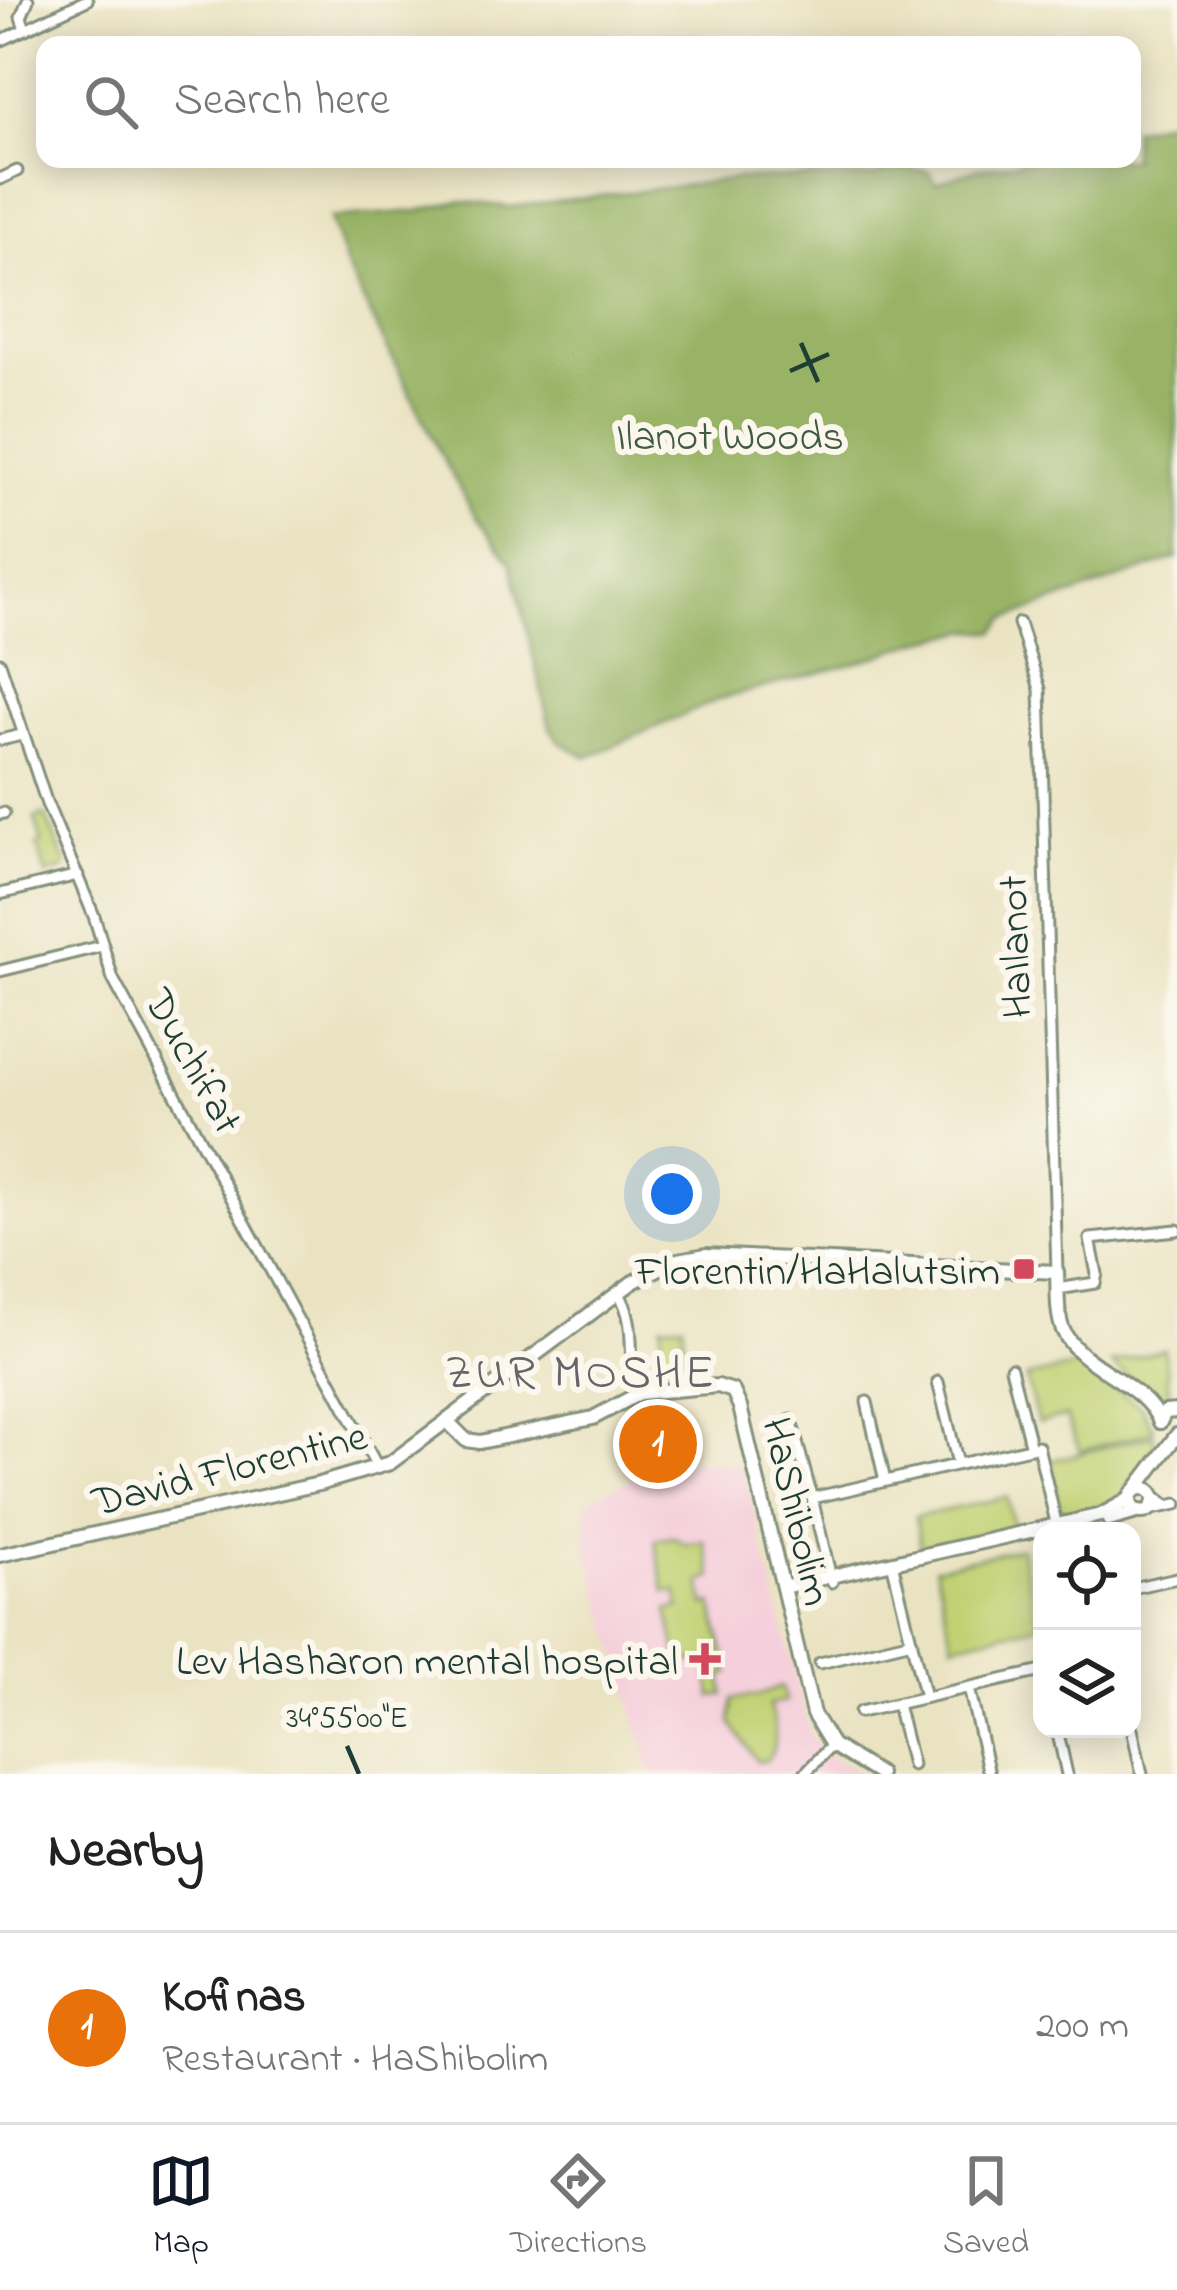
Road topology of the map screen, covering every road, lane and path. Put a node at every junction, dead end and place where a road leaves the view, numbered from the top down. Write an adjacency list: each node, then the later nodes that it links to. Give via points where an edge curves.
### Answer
1 (28, 0): 3 (street)
2 (87, 0): 3 (street)
3 (25, 29): 4 (street)
4 (0, 41)
5 (17, 171): 6 (street)
6 (0, 179)
7 (1019, 623): 16 (street, HaIlanot, via 1040,689)
8 (0, 663): 9 (street, Duchifat)
9 (22, 735): 10 (street); 11 (street, Duchifat)
10 (0, 740)
11 (78, 875): 12 (street); 13 (street, Duchifat)
12 (0, 894)
13 (101, 946): 14 (street); 32 (street, Duchifat)
14 (0, 971)
15 (1177, 1230): 17 (street, via 1090,1239 1095,1283)
16 (1057, 1272): 17 (street); 18 (street, David Florentine, via 706,1255 673,1262)
17 (1058, 1289): 22 (street, via 1070,1341)
18 (618, 1292): 21 (street, via 632,1319); 26 (street, David Florentine)
19 (1011, 1368): 29 (street)
20 (938, 1382): 31 (street)
21 (637, 1394): 26 (street, HaShibolim, via 593,1418 480,1442); 48 (street, HaShibolim, via 718,1387 736,1395)
22 (1145, 1400): 24 (street); 27 (street)
23 (867, 1402): 33 (street)
24 (1174, 1411): 27 (street)
25 (791, 1420): 35 (street)
26 (448, 1422): 32 (street, David Florentine)
27 (1161, 1426): 28 (street); 30 (street)
28 (1177, 1435): 30 (street)
29 (1034, 1447): 31 (street); 38 (street)
30 (1159, 1456): 34 (street)
31 (958, 1464): 33 (street)
32 (378, 1468): 43 (street, David Florentine)
33 (885, 1481): 35 (street)
34 (1142, 1494): 36 (street); 37 (street); 37 (street, via 1153,1504); 39 (street)
35 (812, 1498): 46 (street)
36 (1172, 1505): 37 (street)
37 (1144, 1511): 40 (street)
38 (1056, 1522)
39 (1080, 1522)
40 (1091, 1522)
41 (1033, 1534): 44 (street)
42 (1033, 1537): 44 (street)
43 (0, 1556)
44 (893, 1565): 46 (street); 49 (street)
45 (1177, 1578): 47 (street)
46 (831, 1579): 48 (street)
47 (1141, 1586)
48 (784, 1590): 58 (street, HaShibolim, via 813,1714)
49 (912, 1641): 50 (street); 53 (street)
50 (820, 1663)
51 (1033, 1673): 52 (street)
52 (969, 1688): 53 (street); 62 (street)
53 (925, 1697): 54 (street)
54 (897, 1704): 55 (street); 59 (street)
55 (860, 1712)
56 (1059, 1738): 63 (street)
57 (1134, 1738): 64 (street)
58 (832, 1745): 60 (street); 61 (street)
59 (912, 1765)
60 (805, 1773)
61 (879, 1774)
62 (988, 1774)
63 (1067, 1774)
64 (1142, 1774)

